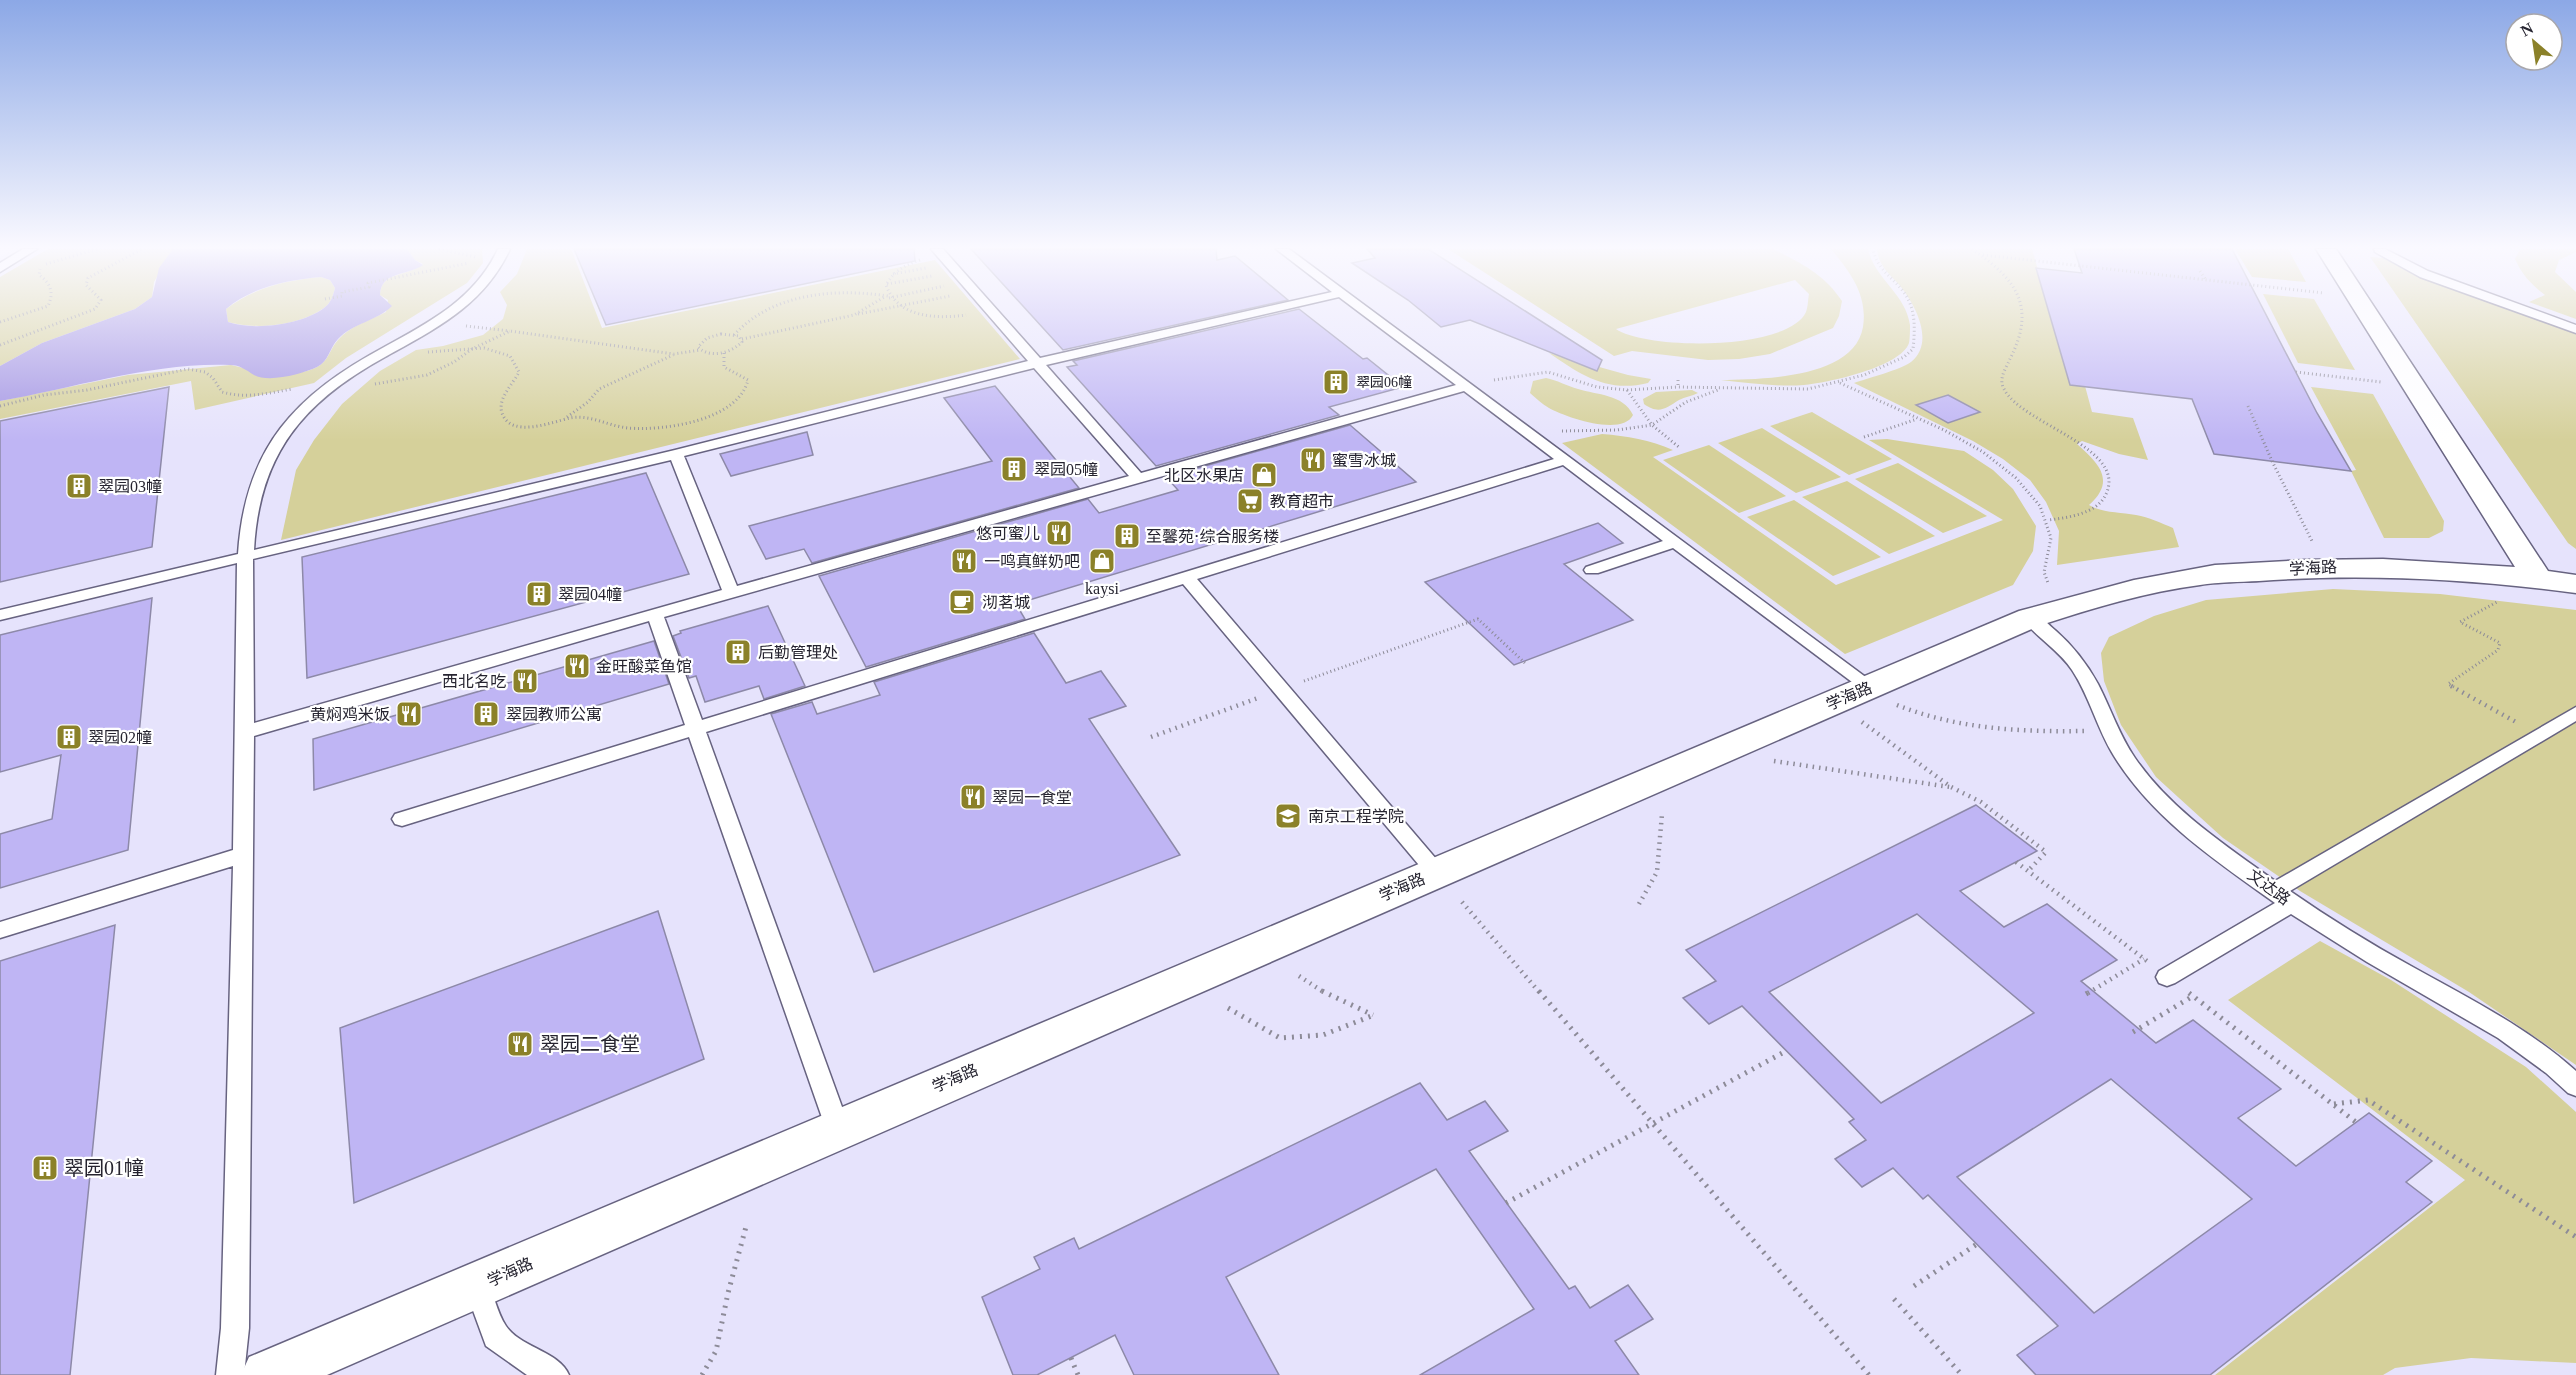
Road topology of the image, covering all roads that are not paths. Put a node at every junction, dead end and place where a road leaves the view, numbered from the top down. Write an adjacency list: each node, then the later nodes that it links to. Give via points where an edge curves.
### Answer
1 (449, 313): 14 (lane, via 333,385 289,426 264,464 250,506)
2 (994, 313): 8 (lane)
3 (1254, 313): 8 (lane)
4 (1369, 313): 9 (lane)
5 (2367, 313): 18 (street, via 2414,387)
6 (2532, 313): 7 (lane)
7 (2576, 329)
8 (1037, 363): 10 (lane); 12 (lane)
9 (1467, 386): 11 (lane); 12 (lane)
10 (676, 454): 14 (lane); 19 (lane)
11 (1565, 460): 13 (lane); 16 (lane)
12 (1138, 478): 19 (lane)
13 (1675, 542): 15 (lane); 23 (lane)
14 (246, 557): 21 (lane); 26 (lane)
15 (1592, 570)
16 (1186, 577): 25 (lane); 29 (lane)
17 (2576, 584): 18 (street, 学海路)
18 (2521, 588): 22 (street, 学海路, via 2397,566 2327,567 2200,576 2110,594)
19 (732, 592): 20 (lane)
20 (655, 614): 25 (lane); 26 (lane)
21 (0, 615)
22 (2030, 618): 23 (street, 学海路); 30 (lane, 文达路, via 2066,650 2085,676 2109,730 2132,768 2169,811)
23 (1866, 704): 29 (street, 学海路, via 1725,748)
24 (2576, 713): 30 (lane)
25 (695, 728): 27 (lane); 34 (lane)
26 (245, 732): 28 (lane)
27 (402, 819)
28 (243, 855): 31 (lane); 36 (lane, via 235,1316)
29 (1436, 872): 34 (street, 学海路)
30 (2282, 897): 32 (lane); 33 (lane, 文达路, via 2374,956 2483,1018 2558,1068)
31 (0, 930)
32 (2167, 977)
33 (2576, 1086)
34 (838, 1129): 35 (street, 学海路)
35 (477, 1286): 37 (street, 学海路); 38 (lane, via 496,1336)
36 (230, 1375)
37 (267, 1375)
38 (555, 1375)

